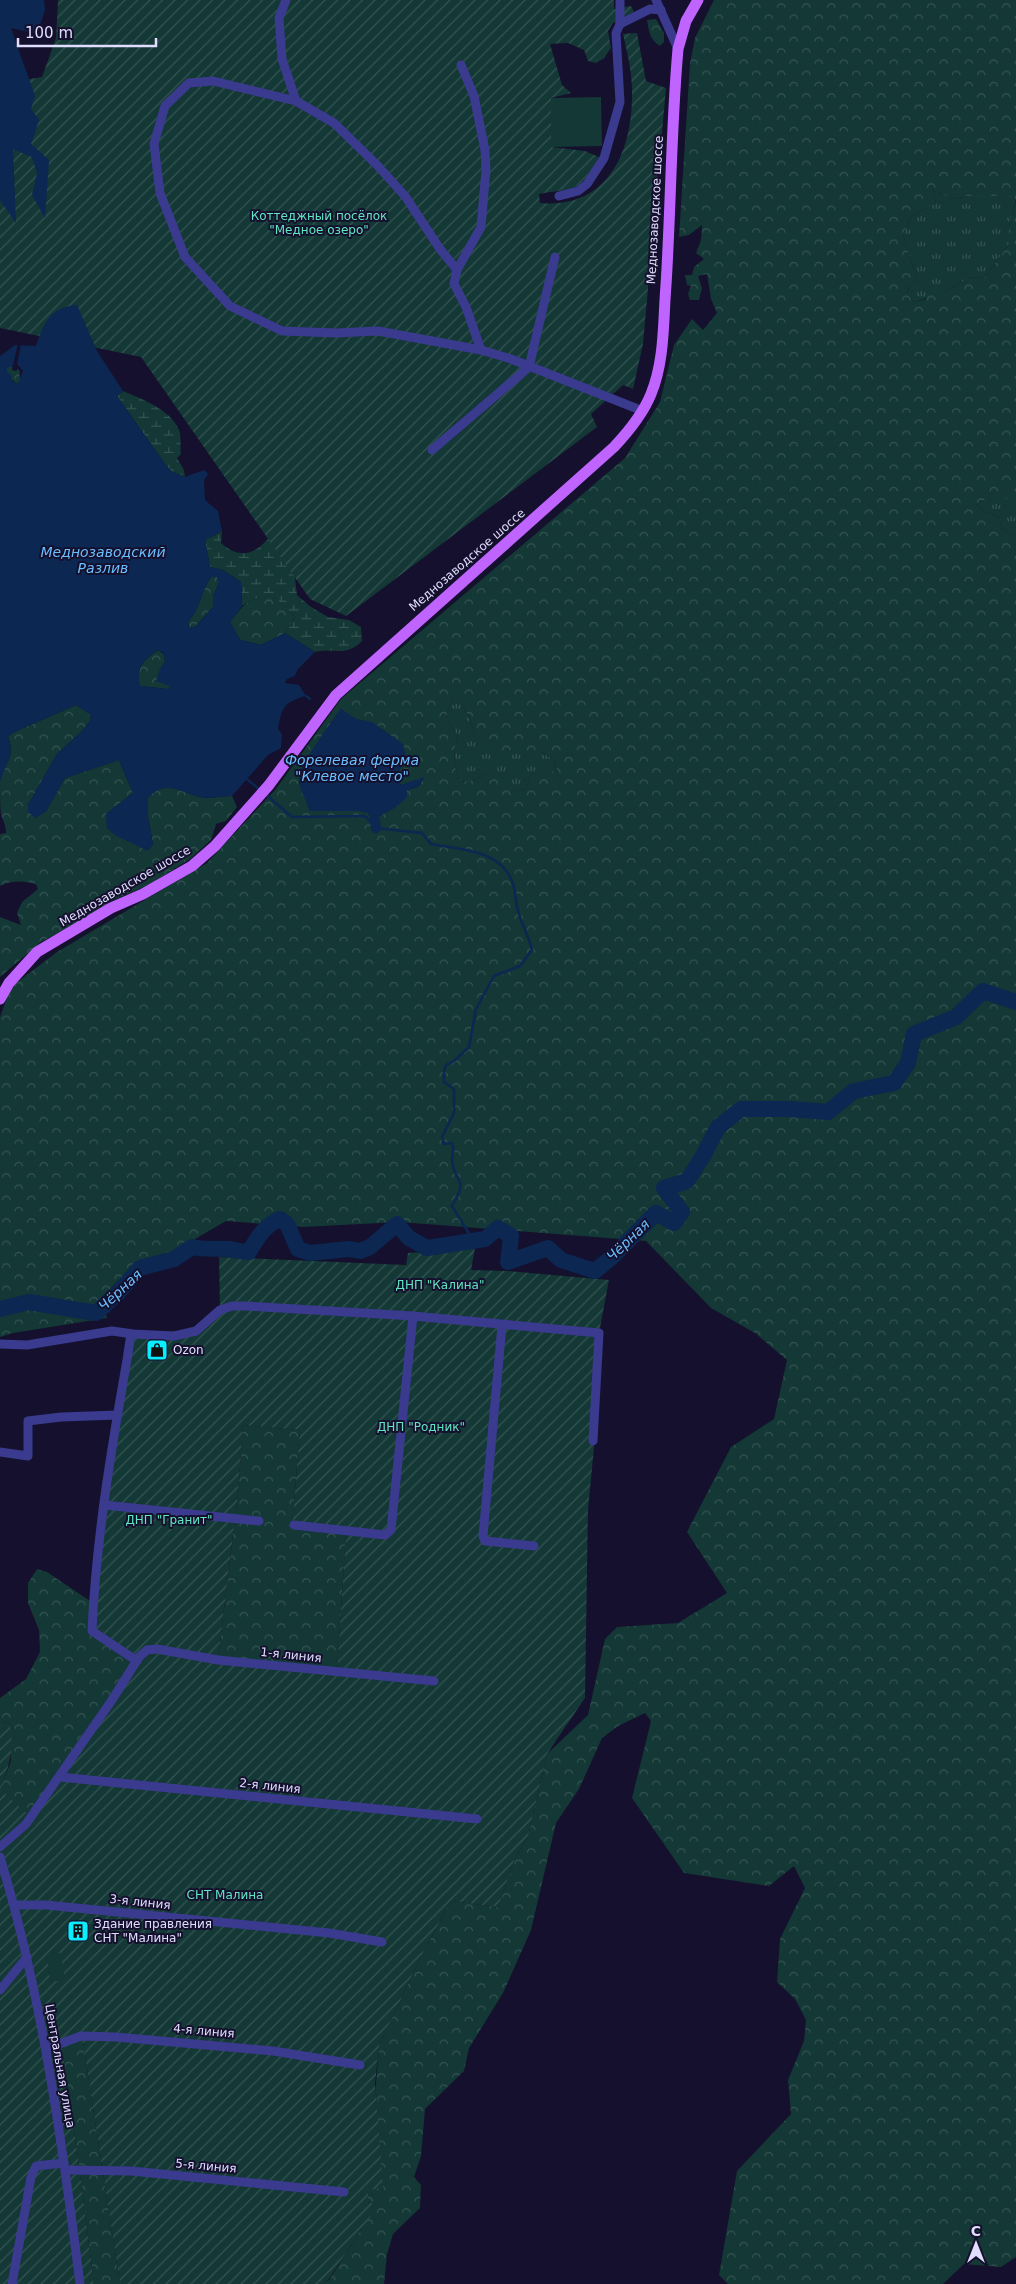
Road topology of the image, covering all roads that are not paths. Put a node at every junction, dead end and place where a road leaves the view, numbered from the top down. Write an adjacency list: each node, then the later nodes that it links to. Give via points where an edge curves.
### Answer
1 (286, 0): 9 (street, via 279,18 282,59)
2 (620, 0): 6 (street)
3 (656, 0): 5 (street)
4 (698, 0): 7 (main road, Меднозаводское шоссе, via 686,21)
5 (661, 10): 6 (street, via 650,9); 7 (street)
6 (620, 24): 10 (street, via 616,33 620,102 604,158 587,184 578,191)
7 (678, 48): 15 (main road, Меднозаводское шоссе, via 662,346 651,394)
8 (461, 65): 12 (street, via 474,96 486,170 481,227)
9 (296, 101): 12 (street, via 334,123 377,165 404,196); 13 (street, via 213,81 189,83 165,106 154,144 160,193 185,257 230,306 282,331 378,331)
10 (559, 196)
11 (555, 257): 14 (street)
12 (457, 270): 13 (street, via 454,284)
13 (481, 350): 14 (street)
14 (529, 367): 15 (street); 16 (street)
15 (642, 411): 17 (main road, Меднозаводское шоссе, via 614,447 336,695 269,786 215,846 192,866 111,908 37,952 9,983)
16 (432, 450)
17 (0, 999)
18 (413, 1316): 19 (street); 20 (street, via 232,1306 220,1310 196,1331 174,1336); 27 (street, via 391,1530 384,1534)
19 (502, 1325): 23 (street, via 599,1334); 28 (street, via 483,1536 486,1541)
20 (131, 1334): 21 (street, via 112,1330 27,1346); 22 (street)
21 (0, 1344)
22 (118, 1415): 24 (street, via 28,1422 28,1456); 25 (street)
23 (593, 1442)
24 (0, 1452)
25 (104, 1505): 26 (street); 29 (street, via 92,1631)
26 (259, 1521)
27 (294, 1525)
28 (534, 1546)
29 (137, 1661): 30 (street, 1-я линия, via 147,1650 157,1649 218,1660); 31 (street)
30 (434, 1681)
31 (60, 1777): 32 (street, 2-я линия); 33 (street, via 26,1824)
32 (477, 1819)
33 (0, 1847)
34 (0, 1856): 35 (street, Центральная улица)
35 (15, 1905): 36 (street, 3-я линия, via 46,1905 329,1933); 37 (street, Центральная улица)
36 (382, 1942)
37 (27, 1957): 38 (street); 39 (street, Центральная улица)
38 (0, 1990)
39 (46, 2049): 40 (street, 4-я линия, via 81,2036 116,2037 265,2050); 41 (street, Центральная улица)
40 (360, 2065)
41 (65, 2167): 42 (street, 5-я линия); 43 (street, 5-я линия, via 36,2166 31,2177); 44 (street, Центральная улица)
42 (344, 2192)
43 (12, 2284)
44 (80, 2284)

